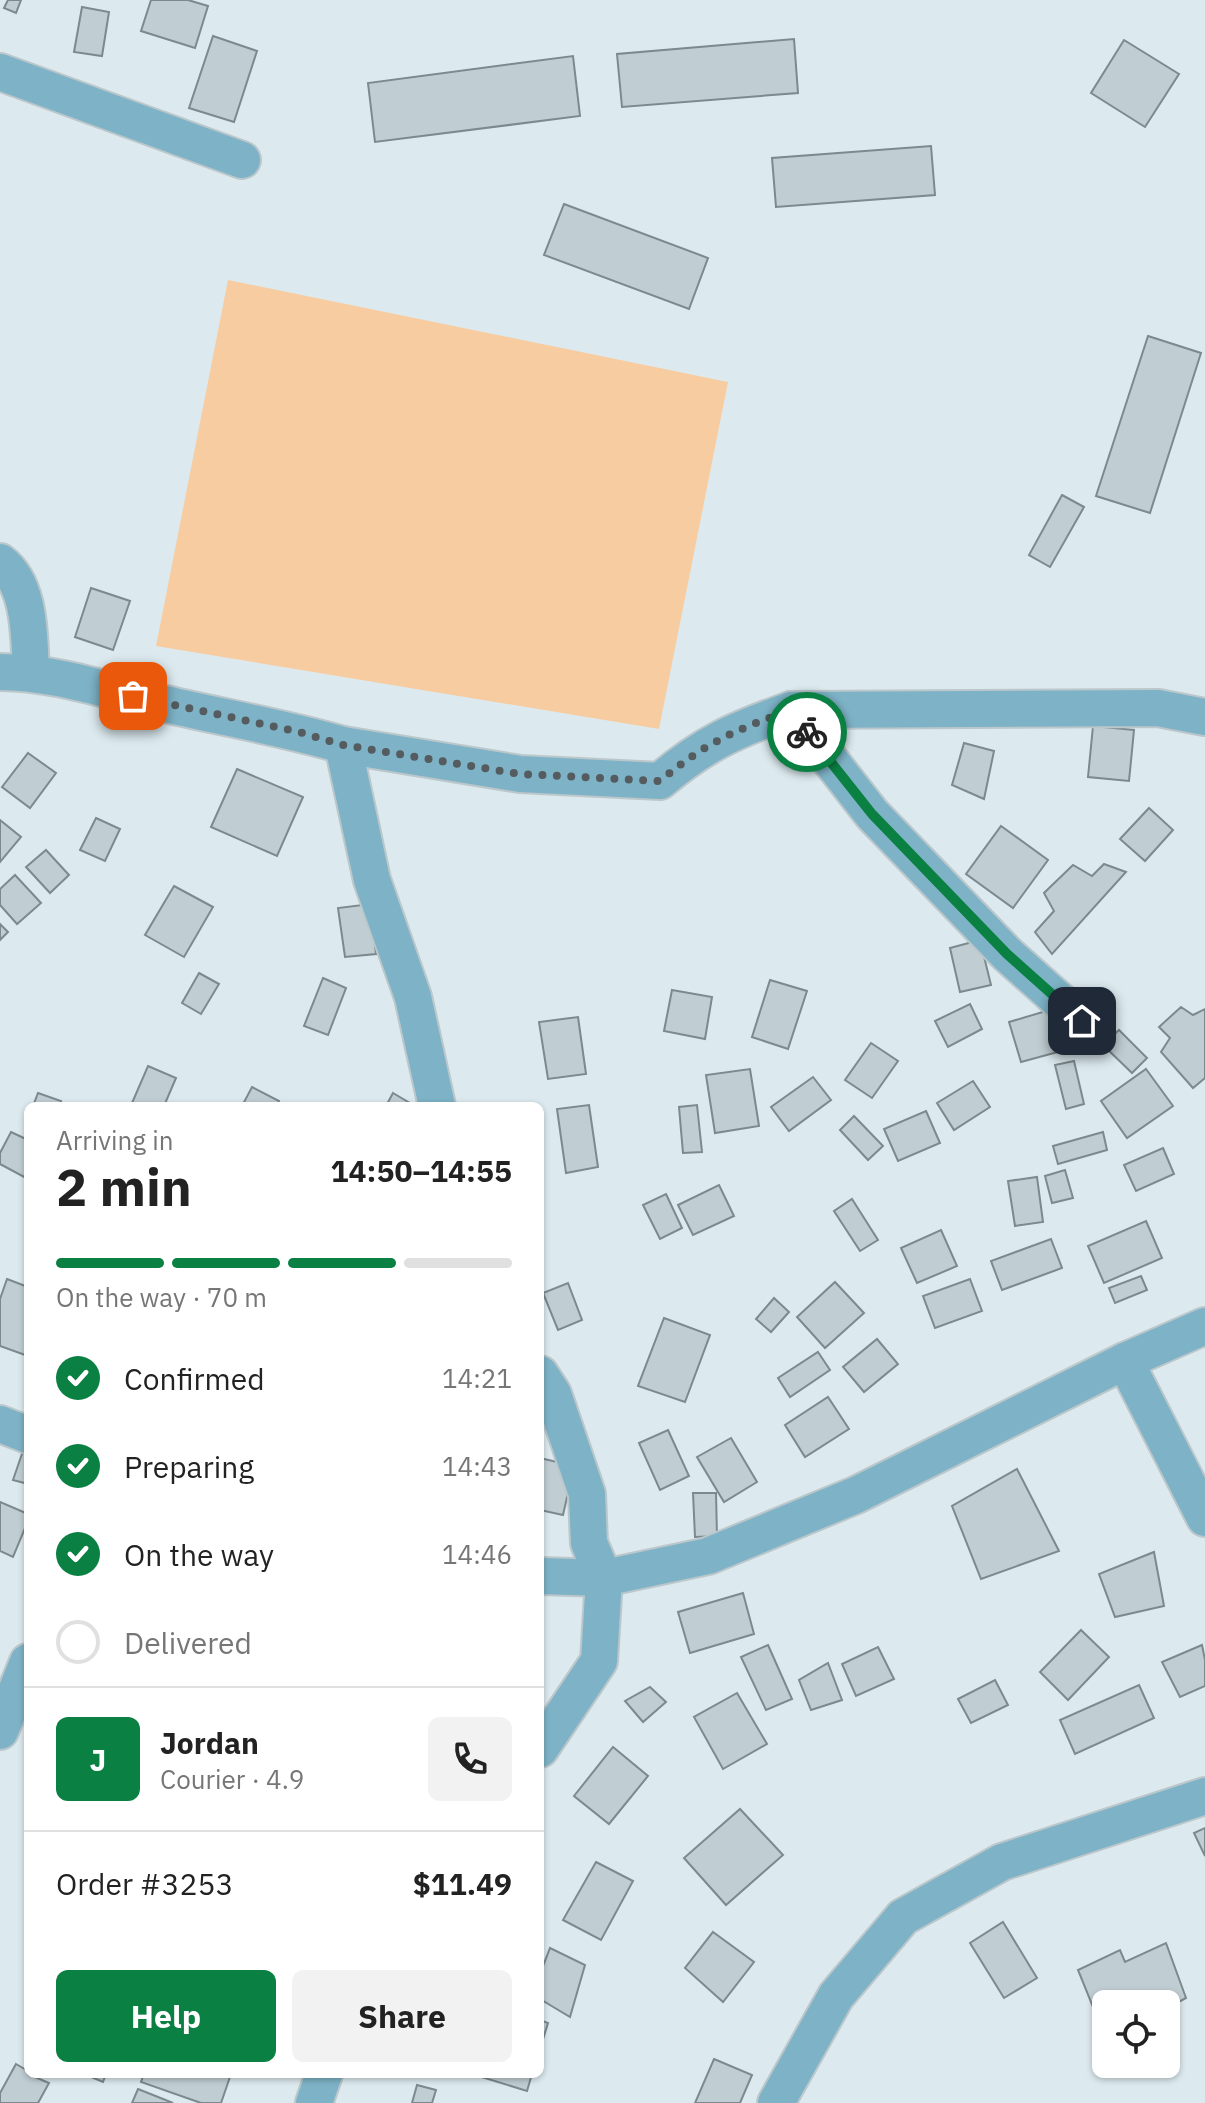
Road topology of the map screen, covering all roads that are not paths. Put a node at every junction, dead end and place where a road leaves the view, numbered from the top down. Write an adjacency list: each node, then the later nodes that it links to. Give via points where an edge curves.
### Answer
1 (0, 72): 2 (street)
2 (242, 160)
3 (0, 562): 4 (street, via 13,572 28,620)
4 (16, 672): 7 (street)
5 (791, 710): 6 (street, via 1158,708); 7 (street, via 733,730 660,781 520,774); 8 (street, via 872,814 1007,954)
6 (1205, 717)
7 (343, 745): 9 (street, via 372,880 413,997)
8 (1082, 1021)
9 (436, 1102)
10 (1205, 1326): 11 (street)
11 (1125, 1361): 15 (street); 17 (street, via 856,1495 708,1556)
12 (544, 1380): 17 (street, via 587,1494 589,1543)
13 (0, 1424): 14 (street)
14 (24, 1433)
15 (1205, 1518)
16 (544, 1576): 17 (street)
17 (604, 1578): 20 (street, via 599,1661)
18 (24, 1672): 19 (street)
19 (0, 1731)
20 (544, 1743)
21 (1205, 1796): 24 (street, via 1002,1862 903,1917 836,1996)
22 (323, 2078): 23 (street)
23 (314, 2103)
24 (776, 2103)

